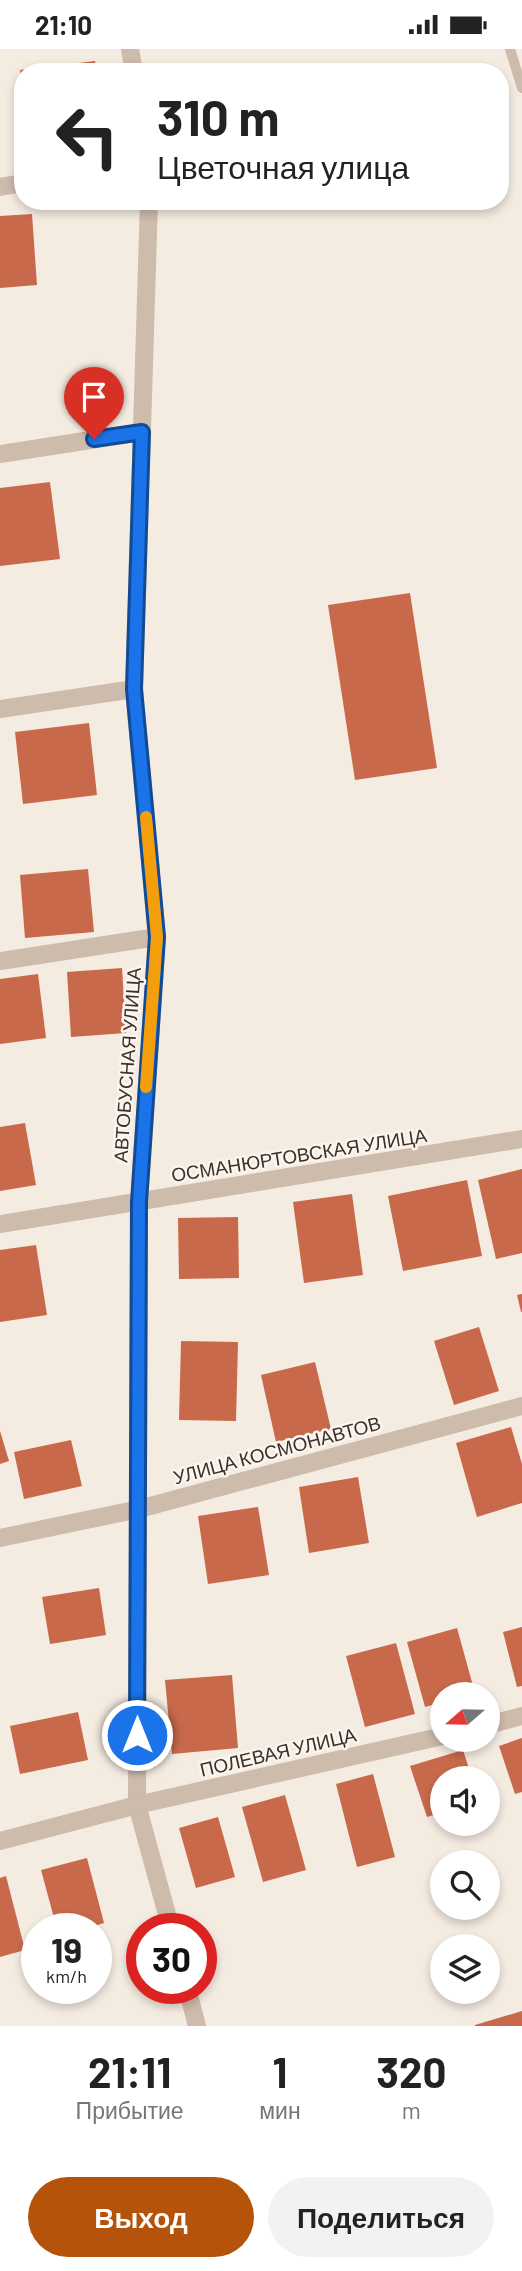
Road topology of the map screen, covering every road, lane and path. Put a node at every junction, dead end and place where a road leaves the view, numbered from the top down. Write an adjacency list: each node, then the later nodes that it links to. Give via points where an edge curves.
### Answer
1 (510, 49): 2 (lane)
2 (522, 88)
3 (149, 210): 4 (street, АВТОБУСНАЯ УЛИЦА)
4 (142, 432): 5 (street); 6 (street, АВТОБУСНАЯ УЛИЦА)
5 (0, 454)
6 (134, 689): 7 (street); 8 (street, АВТОБУСНАЯ УЛИЦА)
7 (0, 709)
8 (157, 937): 9 (street); 11 (street, АВТОБУСНАЯ УЛИЦА)
9 (0, 961)
10 (522, 1139): 11 (street, ОСМАНЮРТОВСКАЯ УЛИЦА)
11 (139, 1202): 12 (street, ОСМАНЮРТОВСКАЯ УЛИЦА); 14 (street, АВТОБУСНАЯ УЛИЦА)
12 (0, 1224)
13 (522, 1406): 14 (street, УЛИЦА КОСМОНАВТОВ)
14 (139, 1509): 15 (street, УЛИЦА КОСМОНАВТОВ); 19 (street, АВТОБУСНАЯ УЛИЦА)
15 (0, 1538)
16 (522, 1716): 17 (street)
17 (500, 1722)
18 (430, 1738): 19 (street, ПОЛЕВАЯ УЛИЦА)
19 (137, 1805): 20 (street, ПОЛЕВАЯ УЛИЦА); 21 (street, АВТОБУСНАЯ УЛИЦА)
20 (0, 1841)
21 (167, 1913)
22 (191, 2004): 23 (street)
23 (197, 2026)

